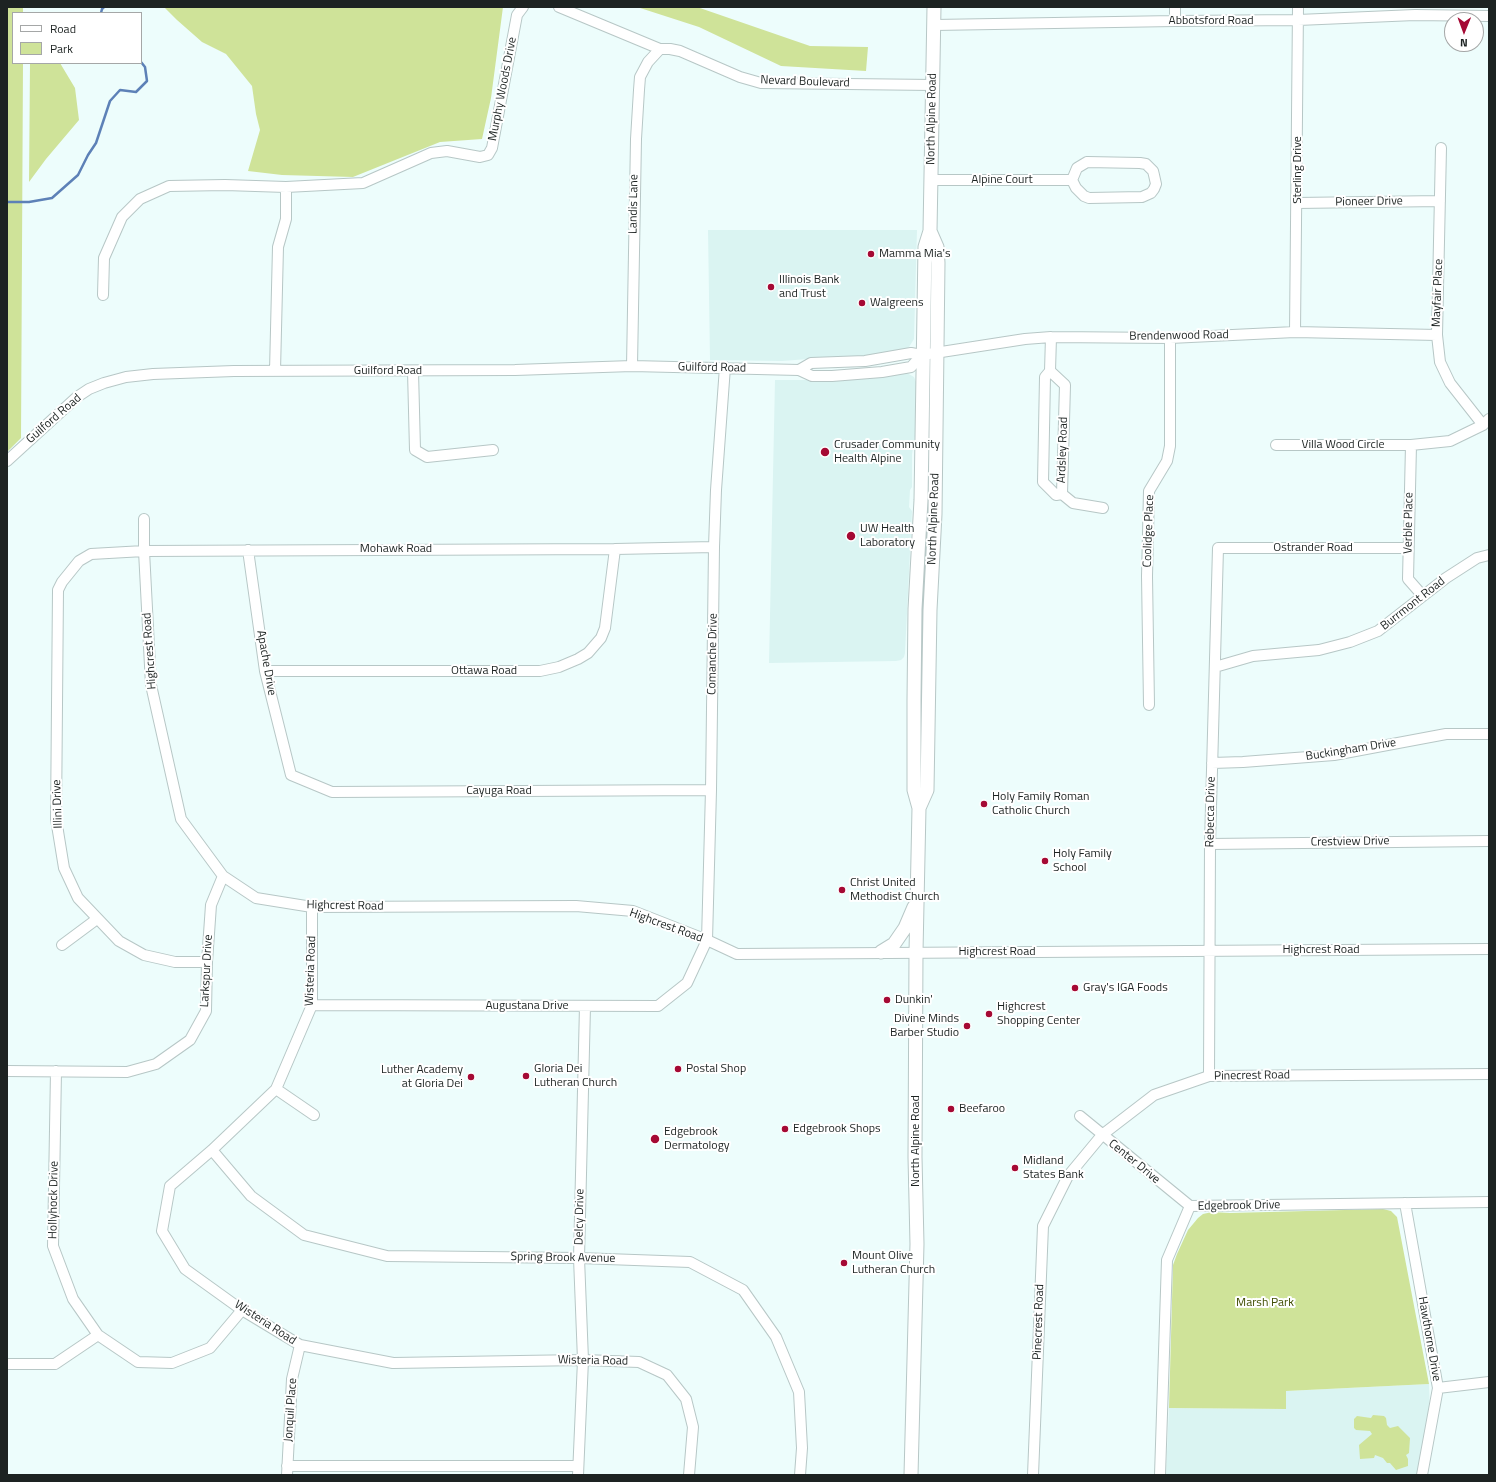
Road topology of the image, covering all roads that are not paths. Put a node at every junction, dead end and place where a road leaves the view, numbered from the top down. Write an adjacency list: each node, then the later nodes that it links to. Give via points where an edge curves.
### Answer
1 (523, 7): 16 (street, Murphy Woods Drive, via 517,16 492,148 488,155 480,157 447,151 431,152 364,183)
2 (559, 7): 11 (street)
3 (934, 7): 10 (main road, North Alpine Road)
4 (1174, 7): 9 (street)
5 (1298, 7): 8 (street, Sterling Drive)
6 (1416, 11): 7 (street, Abbotsford Road); 8 (street, Abbotsford Road)
7 (1489, 16)
8 (1298, 20): 9 (street, Abbotsford Road); 18 (street, Sterling Drive)
9 (1175, 21): 10 (street, Abbotsford Road)
10 (934, 25): 12 (main road, North Alpine Road)
11 (660, 49): 12 (street, Nevard Boulevard, via 680,51 740,77 761,83); 27 (street, Landis Lane, via 648,62 640,77 636,139)
12 (933, 85): 14 (main road, North Alpine Road)
13 (1441, 148): 17 (street, Mayfair Place)
14 (931, 180): 15 (street, Alpine Court); 19 (main road, North Alpine Road)
15 (1072, 180): 15 (street, via 1079,192 1089,198 1142,197 1151,193 1156,184 1153,171 1140,162 1087,162 1077,168)
16 (286, 187): 20 (street, Murphy Woods Drive, via 169,186 140,199 122,217 104,258); 30 (street, via 286,219 278,247)
17 (1440, 201): 18 (street, Pioneer Drive); 22 (street, Mayfair Place)
18 (1297, 203): 21 (street, Sterling Drive)
19 (930, 231): 25 (main road, North Alpine Road, via 938,255); 26 (main road, North Alpine Road, via 925,247)
20 (103, 295)
21 (1296, 332): 22 (street, Brendenwood Road); 24 (street, Brendenwood Road)
22 (1437, 335): 32 (street, Mayfair Place, via 1440,362 1450,383)
23 (1051, 338): 24 (street, Brendenwood Road); 25 (street, Brendenwood Road, via 1025,339); 29 (street, Ardsley Road)
24 (1170, 338): 51 (street, Coolidge Place, via 1170,446 1167,461 1149,491)
25 (937, 353): 26 (street, Brendenwood Road); 56 (main road, North Alpine Road, via 927,790)
26 (922, 355): 28 (street, Guilford Road, via 911,353 865,361 811,363 799,370); 56 (main road, North Alpine Road, via 921,500 915,609 914,700 914,790)
27 (632, 366): 28 (street, Guilford Road); 31 (street, Guilford Road)
28 (725, 367): 40 (street, Comanche Drive)
29 (1050, 370): 37 (street, Ardsley Road, via 1065,385); 37 (street, Ardsley Road, via 1045,377 1043,482 1056,495)
30 (275, 371): 31 (street, Guilford Road); 36 (street, Guilford Road, via 153,374 104,383 89,389 77,398)
31 (413, 371): 35 (street, via 415,450 427,457)
32 (1486, 422): 34 (street, via 1450,441)
33 (1276, 445): 34 (street, Villa Wood Circle)
34 (1411, 445): 42 (street, Verble Place)
35 (493, 450)
36 (7, 461)
37 (1062, 494): 38 (street, via 1073,503)
38 (1103, 508)
39 (144, 519): 44 (street, Highcrest Road)
40 (714, 547): 43 (street, Mohawk Road); 55 (street, Comanche Drive)
41 (1218, 548): 42 (street, Ostrander Road); 49 (street, Rebecca Drive)
42 (1408, 548): 48 (street, Verble Place, via 1408,579)
43 (614, 549): 45 (street, Mohawk Road); 50 (street, Ottawa Road, via 605,628 601,638 588,653 559,667 540,670)
44 (144, 550): 45 (street, Mohawk Road); 47 (street, Mohawk Road, via 91,554); 59 (street, Highcrest Road, via 151,685 181,819)
45 (248, 550): 50 (street, Apache Drive)
46 (1489, 555): 48 (street, Burrmont Road, via 1477,558)
47 (79, 561): 62 (street, Illini Drive, via 68,572 58,590 56,819 64,868 78,898)
48 (1422, 595): 49 (street, Burrmont Road, via 1378,631 1350,642 1318,650 1253,656)
49 (1215, 667): 53 (street, Rebecca Drive)
50 (265, 671): 54 (street, Apache Drive)
51 (1149, 705)
52 (1489, 734): 53 (street, Buckingham Drive, via 1446,734 1334,755)
53 (1212, 763): 58 (street, Rebecca Drive)
54 (291, 775): 55 (street, Cayuga Road, via 332,792)
55 (711, 790): 63 (street, Comanche Drive)
56 (919, 808): 60 (main road, North Alpine Road)
57 (1489, 841): 58 (street, Crestview Drive)
58 (1210, 844): 66 (street, Rebecca Drive)
59 (223, 876): 61 (street, Highcrest Road, via 256,898); 69 (street, Larkspur Drive, via 211,905)
60 (917, 900): 67 (main road, via 905,928 894,944); 68 (main road, North Alpine Road)
61 (312, 907): 63 (street, Highcrest Road, via 576,906 633,911); 70 (street, Wisteria Road)
62 (97, 919): 64 (street); 69 (street, Illini Drive, via 120,941 144,955 175,962)
63 (707, 940): 67 (street, Highcrest Road, via 737,954); 71 (street, Augustana Drive, via 687,983 658,1006)
64 (62, 945)
65 (1489, 949): 66 (street, Highcrest Road)
66 (1209, 951): 68 (street, Highcrest Road); 75 (street, Rebecca Drive)
67 (881, 952): 68 (street, Highcrest Road)
68 (916, 952): 97 (main road, North Alpine Road, via 917,1244)
69 (207, 962): 73 (street, Larkspur Drive, via 206,1010 190,1040 156,1064 127,1072)
70 (312, 1006): 71 (street, Augustana Drive); 76 (street, Wisteria Road)
71 (585, 1006): 84 (street, Delcy Drive)
72 (7, 1071): 73 (street, Larkspur Drive)
73 (56, 1071): 86 (street, Hollyhock Drive, via 53,1246 73,1299)
74 (1489, 1074): 75 (street, Pinecrest Road)
75 (1209, 1076): 79 (street, Pinecrest Road, via 1154,1095)
76 (276, 1089): 77 (street); 80 (street, Wisteria Road)
77 (314, 1115)
78 (1080, 1116): 79 (street, Center Drive)
79 (1102, 1135): 83 (street, Center Drive); 98 (street, Pinecrest Road, via 1068,1176 1043,1226)
80 (212, 1150): 84 (street, Spring Brook Avenue, via 251,1196 304,1235 387,1256); 85 (street, Wisteria Road, via 170,1186 162,1231 186,1269)
81 (1489, 1202): 82 (street, Edgebrook Drive)
82 (1405, 1203): 83 (street, Edgebrook Drive); 91 (street, Hawthorne Drive)
83 (1190, 1206): 99 (street, Edgebrook Drive, via 1167,1260)
84 (579, 1258): 88 (street, Delcy Drive); 96 (street, Spring Brook Avenue, via 690,1262 743,1290 776,1336 799,1392 802,1448)
85 (242, 1310): 86 (street, Hollyhock Drive, via 210,1348 172,1363 138,1362); 87 (street, Wisteria Road)
86 (98, 1335): 89 (street, via 55,1364)
87 (300, 1345): 88 (street, Wisteria Road, via 393,1363); 92 (street, Jonquil Place, via 292,1379)
88 (583, 1360): 94 (street, Delcy Drive); 95 (street, Wisteria Road, via 639,1362 666,1376 686,1399 693,1427)
89 (7, 1364)
90 (1489, 1382): 91 (street)
91 (1438, 1388): 100 (street, Hawthorne Drive)
92 (287, 1470): 93 (street)
93 (399, 1471): 94 (street)
94 (578, 1471)
95 (689, 1475)
96 (800, 1475)
97 (911, 1475)
98 (1034, 1475)
99 (1160, 1475)
100 (1422, 1475)

